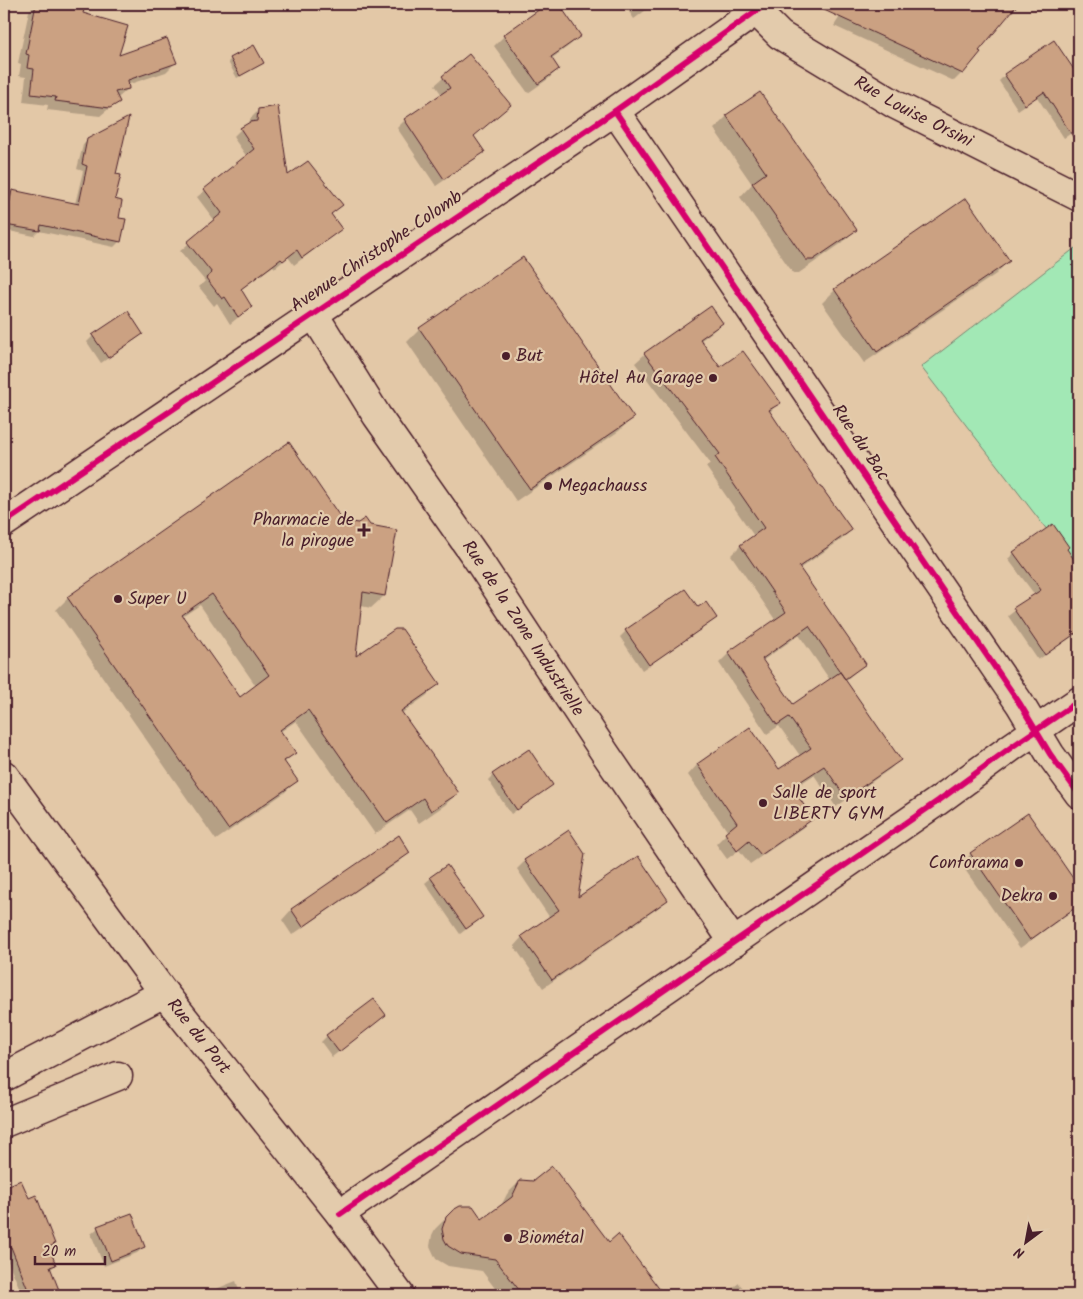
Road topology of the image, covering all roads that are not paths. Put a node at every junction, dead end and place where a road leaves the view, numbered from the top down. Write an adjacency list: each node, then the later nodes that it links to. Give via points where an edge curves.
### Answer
1 (761, 7): 2 (street, Avenue Christophe Colomb); 3 (street, Rue Louise Orsini, via 780,35 896,104)
2 (615, 111): 4 (street, Avenue Christophe Colomb); 7 (street, Rue du Bac)
3 (1079, 197)
4 (313, 313): 5 (street, Avenue Christophe Colomb); 10 (street, Rue de la Zone Industrielle, via 377,416 476,557)
5 (4, 523)
6 (1079, 701): 7 (street)
7 (1036, 731): 9 (street, Rue du Bac); 10 (street)
8 (4, 775): 11 (street, Rue du Port)
9 (1079, 794)
10 (734, 943): 15 (street)
11 (164, 993): 13 (street); 15 (street, Rue du Port)
12 (118, 1076): 14 (street)
13 (4, 1077)
14 (4, 1124)
15 (340, 1214): 16 (street, Rue du Port)
16 (400, 1295)

